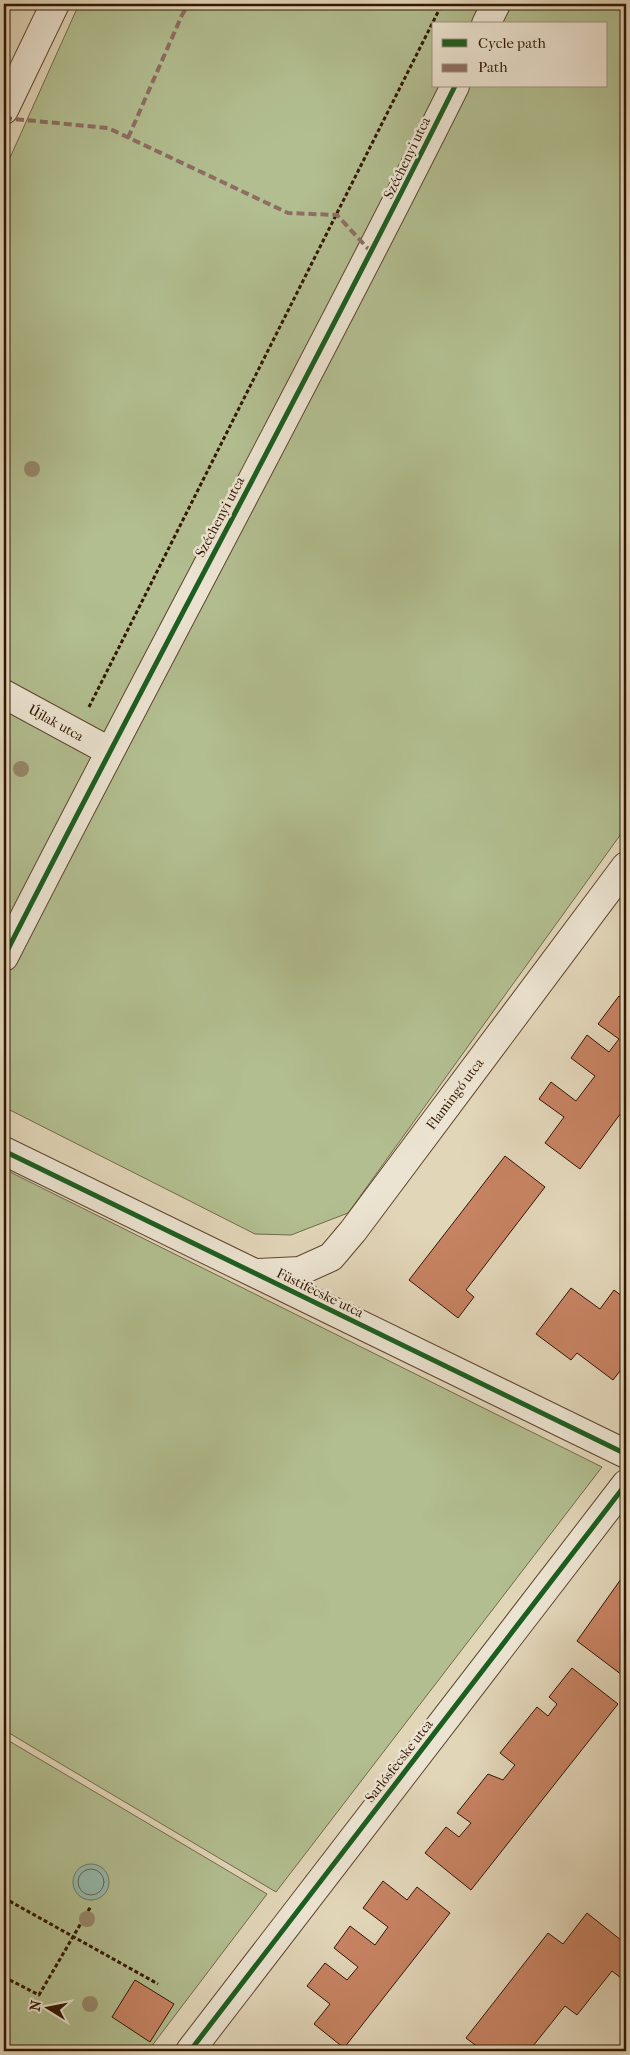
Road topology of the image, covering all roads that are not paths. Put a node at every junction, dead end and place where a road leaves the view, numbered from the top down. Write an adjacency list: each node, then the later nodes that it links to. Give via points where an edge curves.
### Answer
1 (55, 4): 5 (street)
2 (496, 4): 3 (street)
3 (487, 22)
4 (454, 88): 7 (street, Széchenyi utca, via 372,253)
5 (4, 109)
6 (4, 694): 7 (street, Újlak utca)
7 (109, 751): 9 (street, Széchenyi utca)
8 (626, 866): 11 (street, Flamingó utca, via 359,1223 330,1257 300,1271)
9 (4, 958)
10 (4, 1151): 11 (street, Füstifecske utca)
11 (254, 1273): 12 (street, Füstifecske utca)
12 (626, 1454)
13 (626, 1484): 14 (street, Sarlósfecske utca)
14 (190, 2051)

